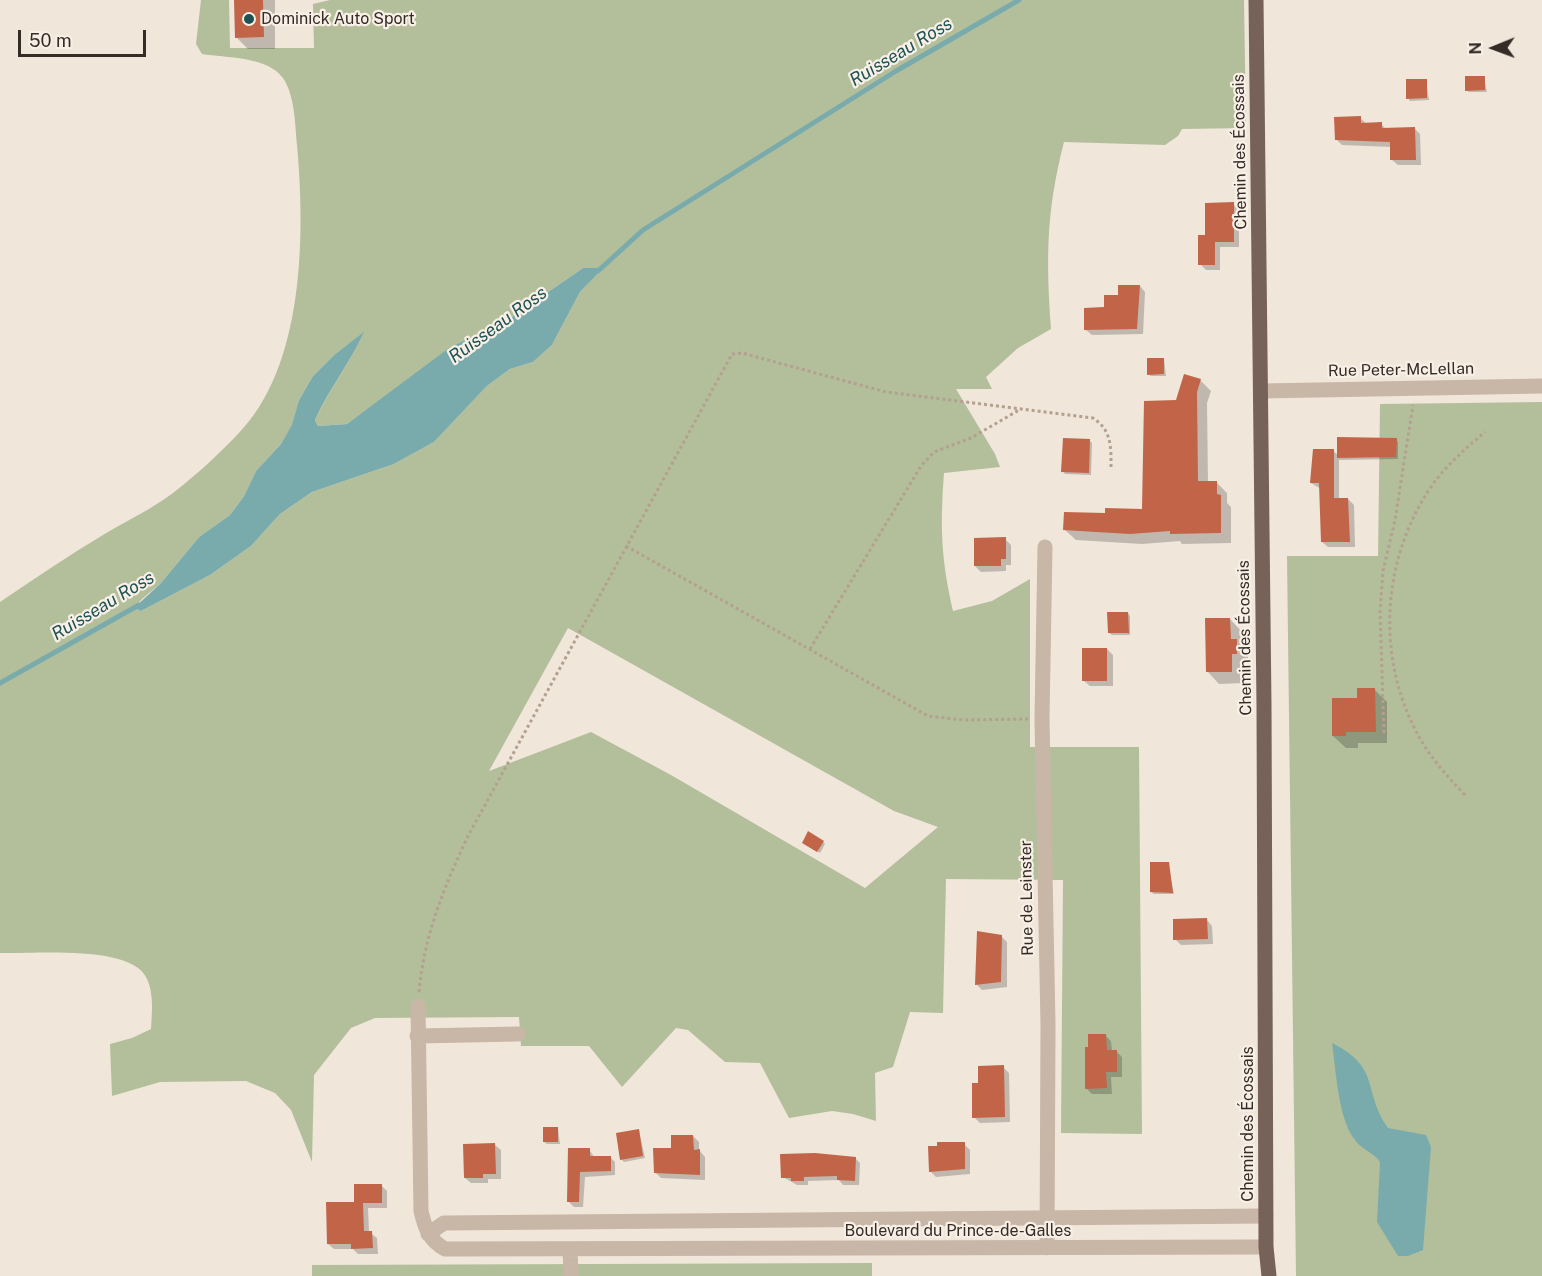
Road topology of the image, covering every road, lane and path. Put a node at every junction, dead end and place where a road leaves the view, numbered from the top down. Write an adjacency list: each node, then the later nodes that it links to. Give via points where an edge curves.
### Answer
1 (1256, 0): 4 (main road, Chemin des Écossais)
2 (1542, 386): 3 (street, Rue Peter-McLellan)
3 (1416, 388): 4 (street, Rue Peter-McLellan); 12 (path, via 1383,571 1380,612)
4 (1261, 391): 17 (main road, Chemin des Écossais)
5 (1019, 410): 7 (path, via 1093,418 1103,424 1109,436); 8 (path, via 886,392 742,353 732,354); 10 (path, via 971,438 934,452 921,466)
6 (1485, 432): 13 (path, via 1456,458 1416,513 1402,544 1389,611 1396,679 1407,712 1422,742)
7 (1111, 468)
8 (625, 546): 10 (path); 14 (path, via 446,882 423,958)
9 (1045, 547): 11 (street, Rue de Leinster)
10 (810, 649): 11 (path, via 928,716 964,720)
11 (1042, 719): 18 (street, Rue de Leinster)
12 (1384, 733)
13 (1465, 795)
14 (418, 1006): 16 (street)
15 (518, 1034): 16 (street)
16 (417, 1036): 20 (street, via 421,1211)
17 (1266, 1216): 18 (street, Boulevard du Prince-de-Galles); 21 (main road, Chemin des Écossais)
18 (1047, 1217): 19 (street, Boulevard du Prince-de-Galles); 22 (street, Rue de Leinster)
19 (650, 1221): 20 (street, Boulevard du Prince-de-Galles, via 444,1223); 24 (street)
20 (428, 1234): 23 (street, Boulevard du Prince-de-Galles, via 445,1249)
21 (1266, 1247): 22 (street, Boulevard du Prince-de-Galles); 26 (main road, Chemin des Écossais)
22 (1047, 1248): 24 (street, Boulevard du Prince-de-Galles)
23 (570, 1249): 24 (street, Boulevard du Prince-de-Galles); 25 (street)
24 (650, 1249)
25 (571, 1276)
26 (1269, 1276)

